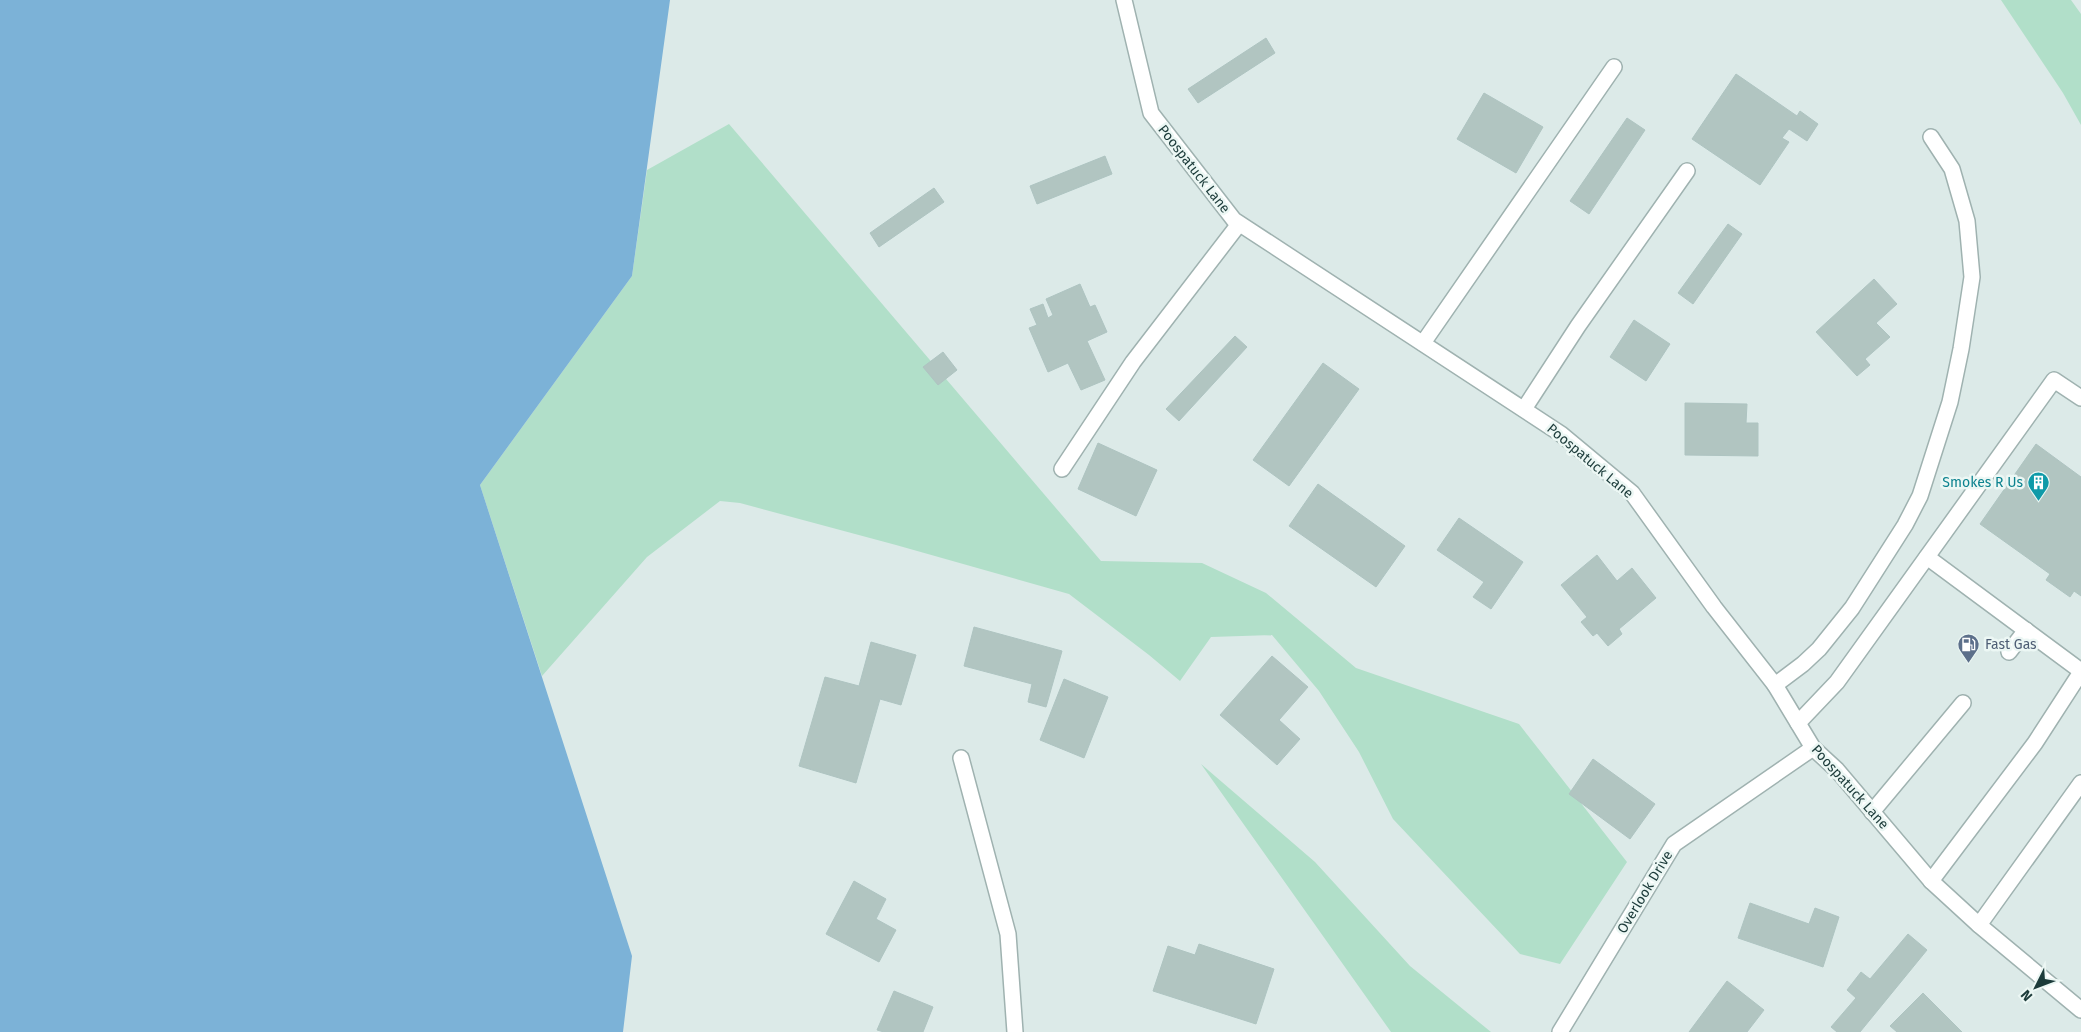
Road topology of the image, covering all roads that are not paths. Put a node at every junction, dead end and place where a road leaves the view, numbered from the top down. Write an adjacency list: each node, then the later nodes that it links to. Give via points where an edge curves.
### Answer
1 (1124, 0): 5 (street, Poospatuck Lane, via 1150,114)
2 (1614, 67): 6 (street)
3 (1931, 137): 14 (street, via 1952,169 1967,221 1972,277 1950,402 1920,496 1905,525 1852,608 1819,649)
4 (1687, 171): 8 (street)
5 (1240, 224): 6 (street, Poospatuck Lane); 9 (street, via 1133,362)
6 (1423, 343): 8 (street, Poospatuck Lane)
7 (2081, 398): 10 (street, via 2054,380)
8 (1524, 409): 14 (street, Poospatuck Lane, via 1561,434 1632,493)
9 (1062, 469)
10 (1927, 557): 11 (street); 16 (street, via 1836,682)
11 (2026, 630): 12 (street); 13 (street)
12 (2009, 652)
13 (2081, 671): 21 (street, via 2035,743)
14 (1775, 685): 16 (street, Poospatuck Lane)
15 (1963, 704): 20 (street)
16 (1798, 723): 17 (street, Poospatuck Lane)
17 (1813, 748): 20 (street, Poospatuck Lane, via 1837,770); 25 (street, Overlook Drive, via 1674,844)
18 (961, 758): 24 (street, via 1008,934)
19 (2081, 783): 22 (street)
20 (1872, 812): 21 (street, Poospatuck Lane)
21 (1931, 882): 22 (street, Poospatuck Lane)
22 (1979, 926): 23 (street, Poospatuck Lane)
23 (2081, 1010)
24 (1014, 1032)
25 (1560, 1032)

